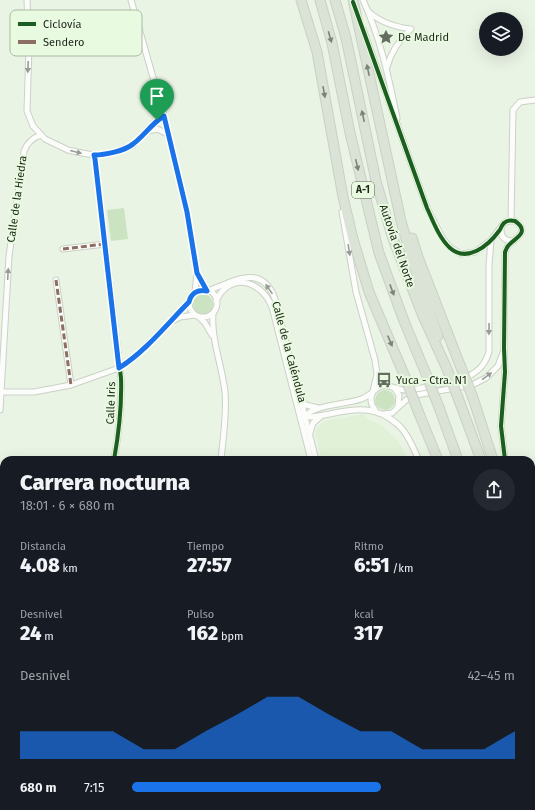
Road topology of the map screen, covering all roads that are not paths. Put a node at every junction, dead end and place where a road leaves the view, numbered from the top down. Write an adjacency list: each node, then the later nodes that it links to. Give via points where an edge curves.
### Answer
1 (28, 0): 7 (street, one-way to 7)
2 (131, 0): 8 (street)
3 (301, 0): 21 (highway, one-way to 21, via 317,52)
4 (320, 0): 60 (highway, Autovía del Norte / A-1, one-way to 60, bridge, via 377,246)
5 (335, 0): 39 (highway, Autovía del Norte / A-1, one-way to 5, via 392,236 376,181 346,38)
6 (356, 1): 9 (street); 18 (street); 20 (highway, one-way to 6)
7 (28, 10)
8 (134, 10)
9 (368, 10): 12 (street); 12 (street, via 394,26 411,29 390,55)
10 (142, 39): 14 (street)
11 (28, 56): 17 (street, one-way to 17, via 27,111 33,126)
12 (387, 68): 18 (street)
13 (534, 100): 22 (street, via 520,102 513,110)
14 (164, 116): 15 (street); 16 (street)
15 (147, 131): 16 (street, via 157,129); 19 (street, via 132,146 107,154)
16 (168, 134): 28 (street, via 187,212)
17 (41, 135): 19 (street, one-way to 19, via 68,150); 43 (street, Calle de la Hiedra, one-way to 17, via 9,256 24,151 28,143)
18 (402, 138): 24 (street, via 427,208 443,239 461,254 475,252)
19 (94, 155): 26 (street, Calle Iris)
20 (392, 176): 39 (highway, via 412,260); 62 (highway, bridge, via 418,257 473,398)
21 (343, 197): 44 (street, one-way to 44, via 342,213 356,292 375,360 377,374); 59 (highway, one-way to 59, bridge, via 369,292)
22 (511, 220): 23 (street, via 504,223); 25 (street, via 518,224 521,231 519,237)
23 (500, 230): 24 (street); 25 (street, via 505,240)
24 (492, 240): 42 (street, one-way to 42, via 489,265 489,352 485,364 478,372 469,376 408,391)
25 (513, 241): 38 (street, via 505,252)
26 (105, 244): 27 (street); 40 (street, Calle Iris)
27 (64, 249)
28 (197, 273): 30 (street); 31 (street)
29 (56, 280): 41 (street)
30 (208, 291): 31 (street); 32 (street); 45 (street, Calle de la Caléndula, one-way to 30, via 270,287 252,277)
31 (195, 292): 33 (street)
32 (216, 301): 34 (street); 45 (street, Calle de la Caléndula, via 225,288 242,282 257,286 267,296)
33 (189, 302): 35 (street, via 190,309); 36 (street)
34 (213, 313): 35 (street, via 209,316); 37 (street)
35 (197, 316): 36 (street, via 180,317); 37 (street)
36 (168, 324): 40 (street, via 139,353)
37 (213, 336): 55 (street, via 225,393)
38 (504, 348): 46 (street, one-way to 38, via 416,395 472,385 486,378 498,366); 63 (street, via 501,426)
39 (446, 367): 61 (highway, Autovía del Norte / A-1, bridge)
40 (119, 368): 41 (street); 54 (street, Calle Iris, via 122,402)
41 (71, 385): 43 (street, via 34,392)
42 (395, 389): 44 (street, via 385,385); 46 (street, via 399,395)
43 (1, 392): 48 (street, Calle de la Hiedra)
44 (373, 392): 47 (street, via 360,399); 49 (street, via 370,402)
45 (299, 402): 47 (street); 51 (street, via 301,413); 53 (street, Calle de la Caléndula, via 300,422)
46 (398, 406): 50 (street, via 392,413)
47 (321, 408): 51 (street)
48 (0, 410)
49 (375, 410): 50 (street); 52 (street, via 358,409)
50 (384, 414): 58 (street, via 402,428)
51 (305, 416): 52 (street); 53 (street, Calle de la Caléndula)
52 (322, 416): 53 (street)
53 (307, 434): 56 (street, Calle de la Caléndula); 57 (street, Calle de la Caléndula)
54 (115, 456)
55 (221, 456)
56 (310, 456)
57 (315, 456)
58 (417, 456)
59 (436, 456)
60 (457, 456)
61 (479, 456)
62 (492, 456)
63 (504, 456)

